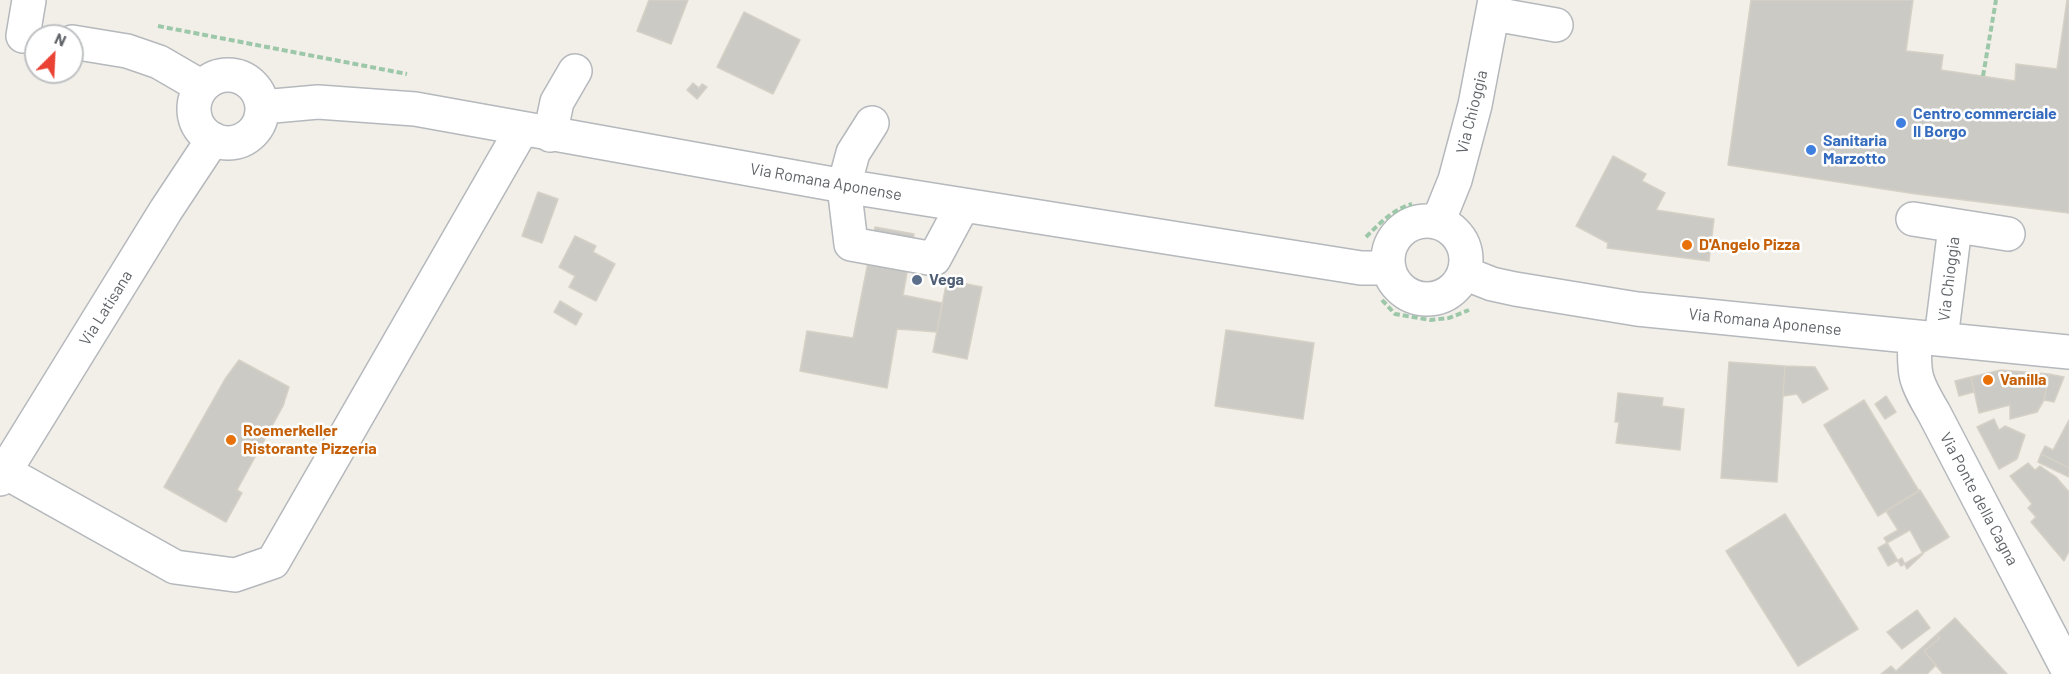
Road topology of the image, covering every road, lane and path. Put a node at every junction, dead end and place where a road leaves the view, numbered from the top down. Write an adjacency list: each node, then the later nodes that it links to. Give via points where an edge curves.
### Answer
1 (29, 0): 5 (street)
2 (1996, 0): 8 (path)
3 (1494, 7): 4 (street); 16 (street, Via Chioggia, via 1475,105 1455,180)
4 (1556, 25)
5 (20, 35)
6 (84, 44): 9 (street, via 127,51 159,62)
7 (575, 71): 12 (street)
8 (1983, 76)
9 (202, 87): 10 (street, via 213,79 238,77 258,94); 13 (street, via 195,99 194,112 198,124)
10 (262, 107): 12 (street, Via Romana Aponense, via 318,102 394,107); 13 (street, via 254,131 244,140 230,143)
11 (872, 123): 14 (street, via 853,153)
12 (536, 132): 14 (street, Via Romana Aponense); 25 (street, via 273,562 235,575 175,567)
13 (213, 139): 25 (street, Via Latisana)
14 (844, 186): 15 (street, Via Romana Aponense); 15 (street, via 851,244 934,259)
15 (963, 205): 21 (street, Via Romana Aponense, via 1361,268)
16 (1427, 212): 20 (path, via 1400,208); 21 (street, via 1425,220 1400,231 1392,241); 22 (street, via 1459,236 1467,260)
17 (1913, 219): 18 (street, Via Chioggia)
18 (1955, 227): 19 (street); 23 (street, Via Chioggia)
19 (2008, 234)
20 (1365, 238)
21 (1389, 268): 22 (street, via 1399,286 1411,295 1425,298 1452,291)
22 (1464, 273): 23 (street, Via Romana Aponense, via 1515,290 1638,309)
23 (1928, 338): 24 (street, Via Romana Aponense); 26 (street, Via Ponte della Cagna, via 1915,379)
24 (2069, 352)
25 (2, 475)
26 (2057, 668)

